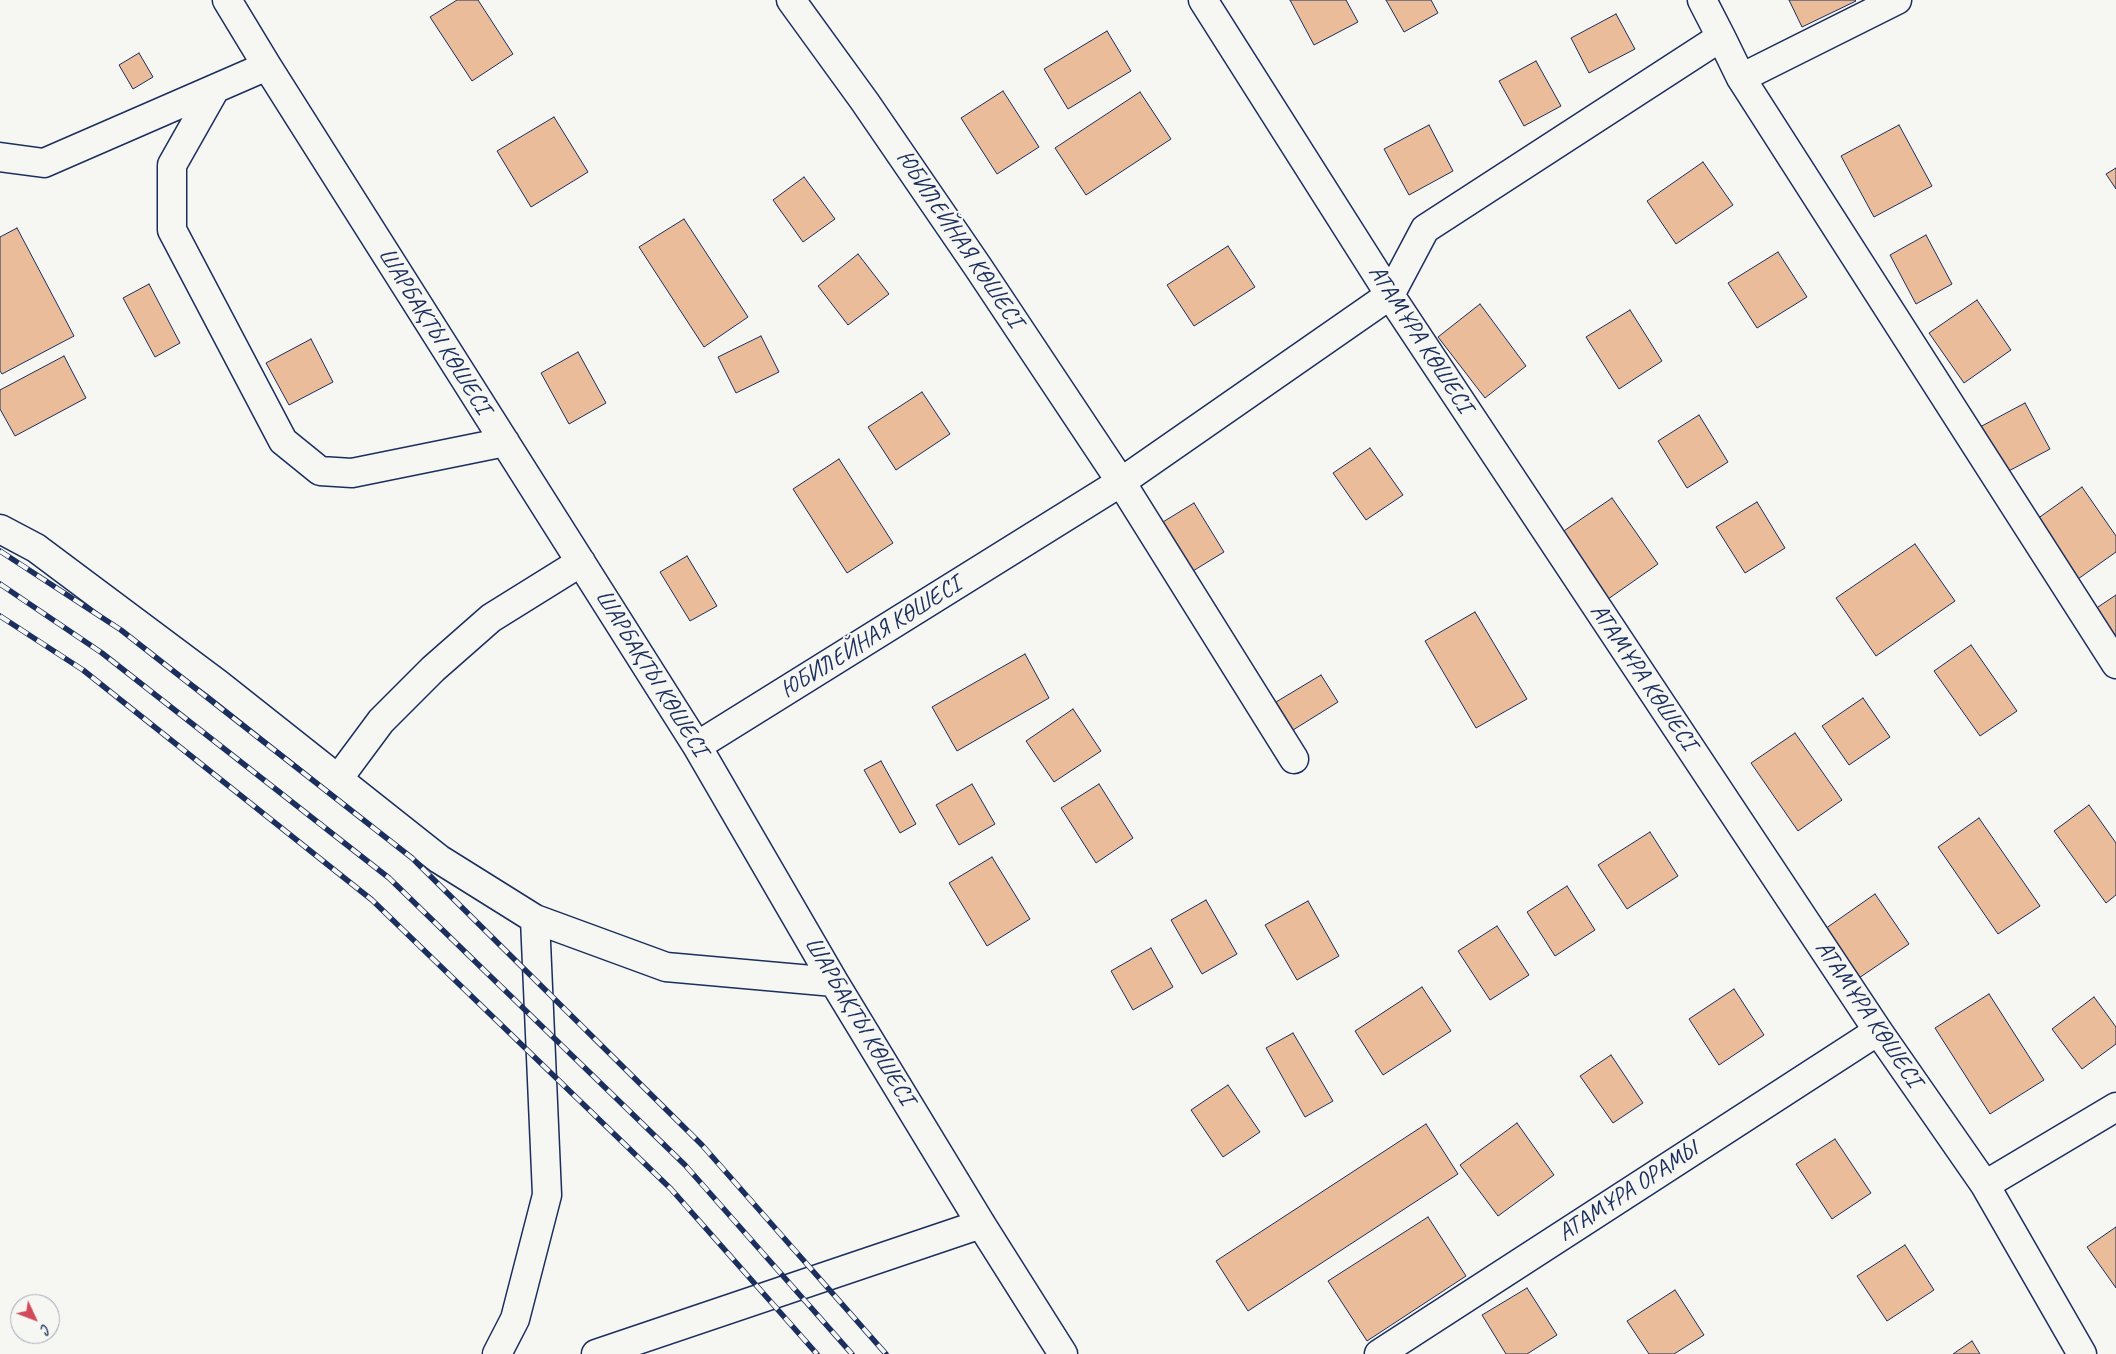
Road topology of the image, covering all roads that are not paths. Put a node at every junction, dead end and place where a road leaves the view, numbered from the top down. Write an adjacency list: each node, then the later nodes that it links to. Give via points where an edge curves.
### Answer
1 (227, 0): 7 (street, ШАРБАҚТЫ КӨШЕСІ)
2 (791, 0): 13 (street, ЮБИЛЕЙНАЯ КӨШЕСІ, via 866,102)
3 (1203, 0): 11 (street, АТАМҰРА КӨШЕСІ)
4 (1702, 0): 6 (street)
5 (1897, 0): 8 (street)
6 (1721, 37): 8 (street); 11 (street, via 1425,229)
7 (267, 66): 9 (street); 12 (street, ШАРБАҚТЫ КӨШЕСІ)
8 (1741, 78): 16 (street)
9 (215, 89): 10 (street, via 44,162); 12 (street, via 172,165 172,230 283,441 320,470 352,473)
10 (0, 157)
11 (1390, 296): 13 (street, ЮБИЛЕЙНАЯ КӨШЕСІ); 22 (street, АТАМҰРА КӨШЕСІ)
12 (505, 442): 15 (street, ШАРБАҚТЫ КӨШЕСІ)
13 (1121, 482): 17 (street, ЮБИЛЕЙНАЯ КӨШЕСІ); 18 (street, ЮБИЛЕЙНАЯ КӨШЕСІ)
14 (0, 529): 19 (street, via 36,548 218,684)
15 (581, 562): 17 (street, ШАРБАҚТЫ КӨШЕСІ); 19 (street, via 491,618 433,669 380,722)
16 (2116, 664)
17 (697, 746): 21 (street, ШАРБАҚТЫ КӨШЕСІ)
18 (1294, 760)
19 (338, 779): 20 (street, via 439,859)
20 (535, 919): 21 (street, via 666,967); 26 (street, via 547,1195 515,1318)
21 (834, 982): 25 (street, ШАРБАҚТЫ КӨШЕСІ)
22 (1878, 1031): 24 (street, АТАМҰРА КӨШЕСІ); 29 (street, АТАМҰРА ОРАМЫ)
23 (2116, 1107): 24 (street)
24 (1985, 1186): 30 (street, АТАМҰРА КӨШЕСІ)
25 (981, 1224): 27 (street); 28 (street, ШАРБАҚТЫ КӨШЕСІ)
26 (496, 1354)
27 (596, 1354)
28 (1063, 1354)
29 (1379, 1354)
30 (2082, 1354)

